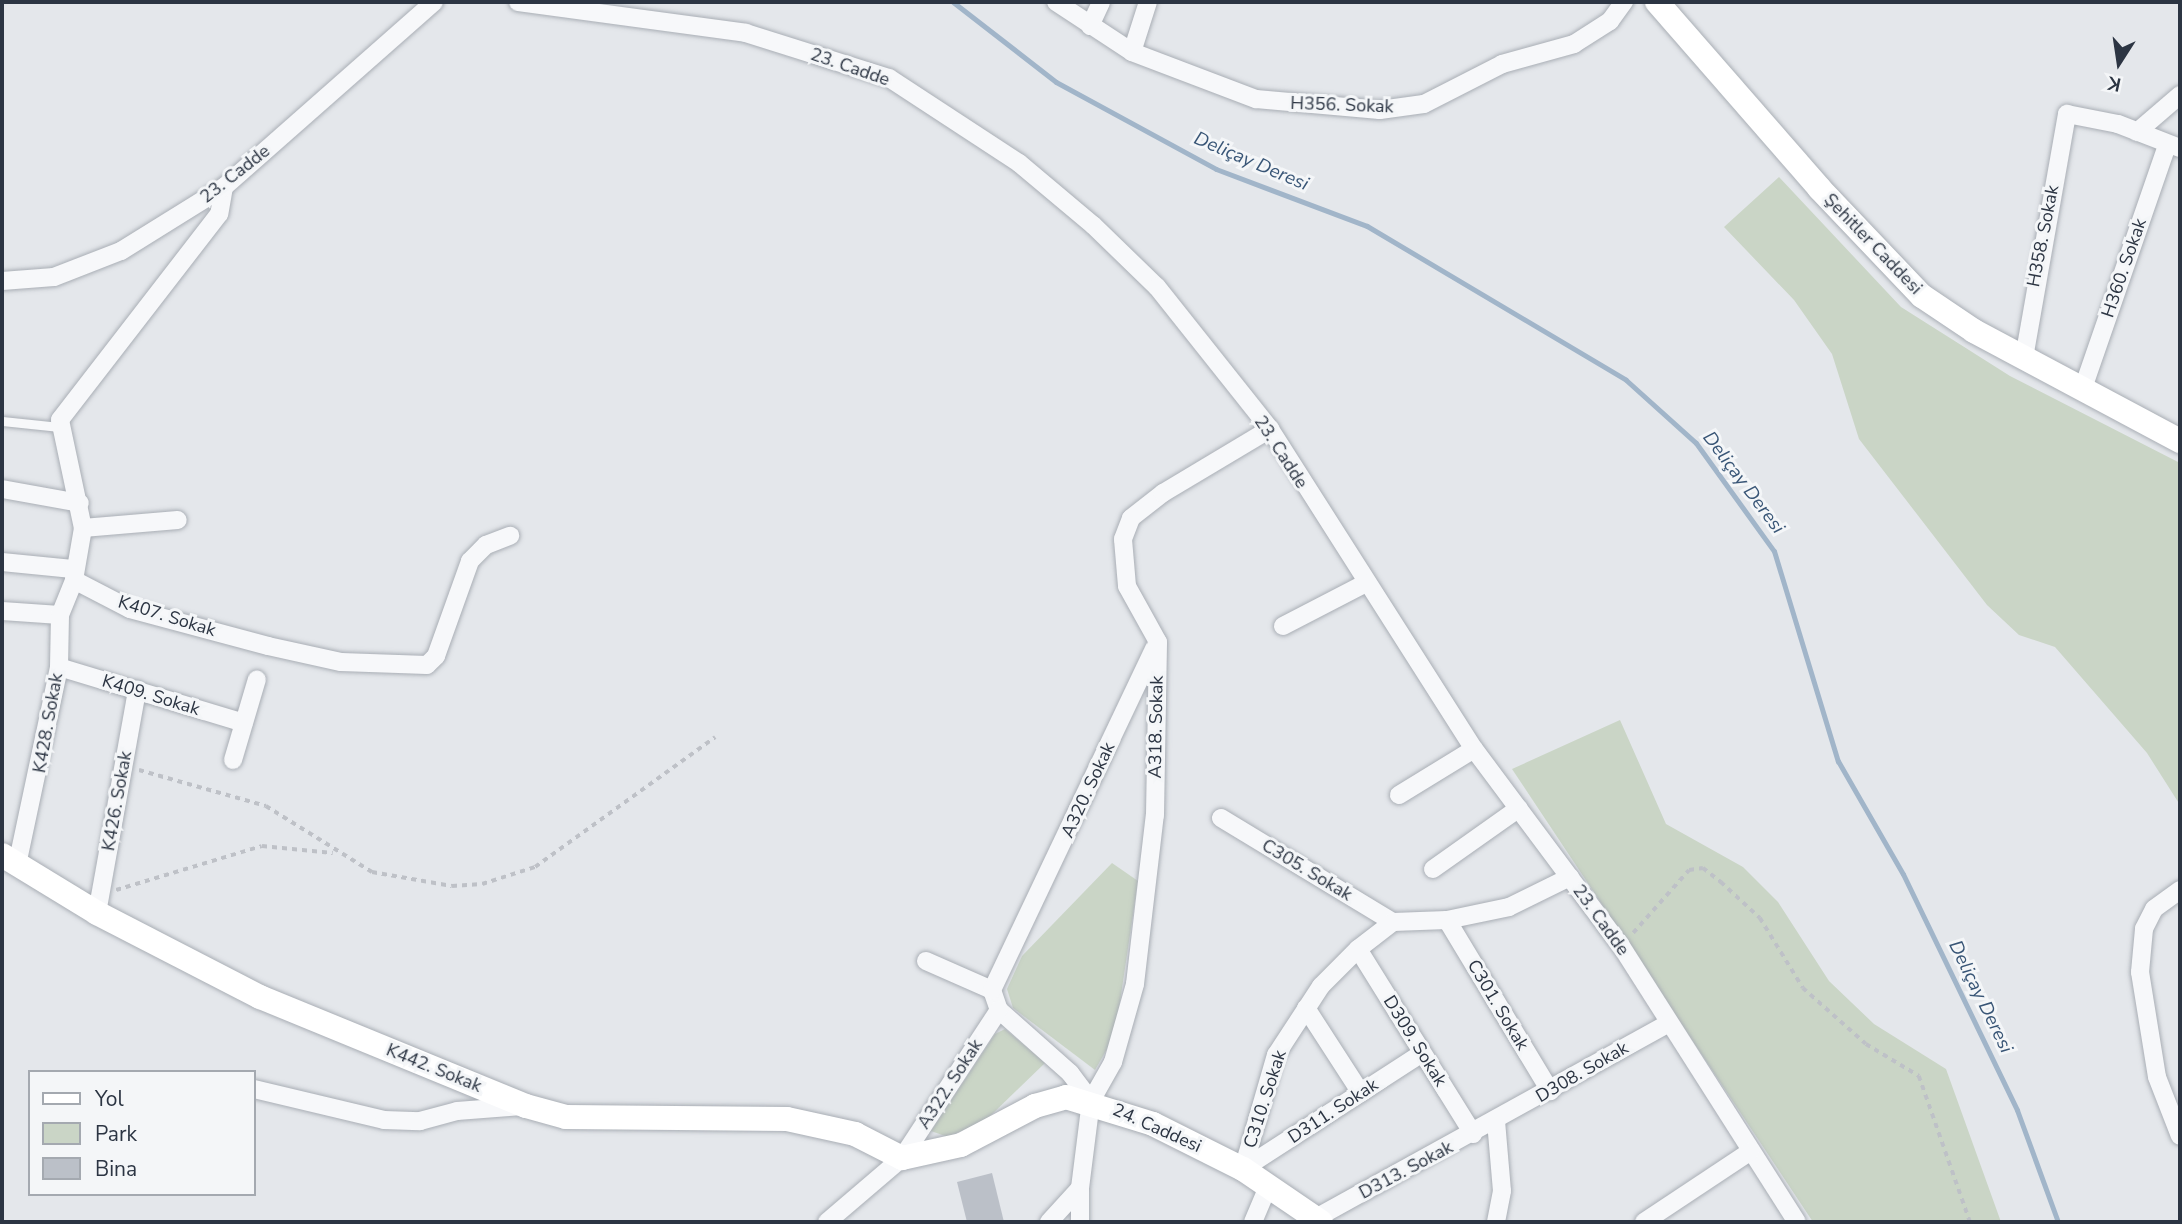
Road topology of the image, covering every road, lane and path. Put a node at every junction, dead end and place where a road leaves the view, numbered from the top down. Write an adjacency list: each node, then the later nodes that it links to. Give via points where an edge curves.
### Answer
1 (434, 2): 13 (street, 23. Cadde)
2 (518, 2): 19 (street, 23. Cadde, via 746,33 889,78 1018,163 1093,225 1157,288)
3 (1055, 2): 8 (street, H356. Sokak)
4 (1101, 2): 8 (street)
5 (1148, 2): 9 (street)
6 (1624, 2): 9 (street, H356. Sokak, via 1610,21 1574,44 1502,64 1424,104 1380,110 1256,99)
7 (1657, 2): 15 (street, Şehitler Caddesi, via 1819,188 1922,296)
8 (1090, 26): 9 (street, H356. Sokak)
9 (1132, 52)
10 (2180, 95): 11 (street)
11 (2137, 132): 12 (street); 15 (street, H358. Sokak, via 2067,114)
12 (2174, 147): 16 (street, H360. Sokak)
13 (225, 187): 14 (street, 23. Cadde, via 121,251 54,277); 18 (street, via 219,214 70,401)
14 (2, 281)
15 (2024, 358): 16 (street, Şehitler Caddesi)
16 (2082, 391): 20 (street, Şehitler Caddesi)
17 (2, 421): 18 (lane)
18 (60, 428): 22 (street)
19 (1270, 429): 28 (street, 23. Cadde); 32 (street, A318. Sokak, via 1163,493 1131,519 1123,539 1127,586)
20 (2180, 442)
21 (2, 489): 22 (street)
22 (80, 503): 24 (street)
23 (178, 520): 24 (street)
24 (83, 528): 27 (street)
25 (510, 536): 27 (street, K407. Sokak, via 486,545 470,561 436,656 427,666 341,662 268,646 130,609)
26 (2, 562): 27 (street)
27 (73, 575): 30 (street, K428. Sokak)
28 (1366, 583): 31 (street); 38 (street, 23. Cadde)
29 (2, 611): 30 (street)
30 (60, 615): 33 (street, K428. Sokak)
31 (1283, 626)
32 (1158, 642): 55 (street, A320. Sokak); 63 (street, A318. Sokak, via 1155,815 1135,984 1113,1062)
33 (59, 667): 35 (street, K409. Sokak); 45 (street, K428. Sokak)
34 (257, 679): 36 (street)
35 (136, 690): 36 (street, K409. Sokak); 40 (street, K426. Sokak)
36 (244, 723): 39 (street)
37 (715, 737): 44 (path, via 535,867 482,884 452,886 372,872)
38 (1474, 749): 41 (street); 42 (street, 23. Cadde)
39 (233, 760)
40 (123, 766): 44 (path, via 266,806); 49 (street, K426. Sokak)
41 (1399, 795)
42 (1519, 808): 46 (street); 47 (street, 23. Cadde)
43 (1222, 818): 51 (street, C305. Sokak)
44 (335, 853): 49 (path, via 262,846 205,859)
45 (10, 860): 49 (street, K442. Sokak)
46 (1433, 869)
47 (1570, 877): 50 (street, via 1509,907); 52 (street, 23. Cadde)
48 (2180, 890): 67 (street, via 2154,909 2144,929 2140,972 2157,1077)
49 (99, 901): 64 (street, K442. Sokak, via 260,998)
50 (1447, 920): 51 (street); 61 (street, C301. Sokak)
51 (1392, 922): 53 (street, C310. Sokak)
52 (1621, 946): 58 (street, 23. Cadde); 81 (path, via 1689,870 1703,868 1721,882 1760,918 1803,988 1866,1044 1919,1076)
53 (1358, 949): 56 (street, C310. Sokak); 59 (street, D309. Sokak)
54 (926, 961): 55 (street)
55 (992, 990): 57 (street)
56 (1306, 1008): 62 (street); 70 (street, C310. Sokak, via 1276,1055)
57 (999, 1010): 63 (street, via 1070,1073); 69 (street, A322. Sokak)
58 (1669, 1023): 61 (street, D308. Sokak); 68 (street, 23. Cadde)
59 (1422, 1053): 62 (street, D311. Sokak); 66 (street, D309. Sokak)
60 (256, 1089): 64 (street, via 384,1120 420,1121)
61 (1550, 1090): 65 (street, D308. Sokak)
62 (1361, 1093): 70 (street, D311. Sokak)
63 (1090, 1101): 69 (street, 24. Caddesi, via 1066,1097 1035,1106 961,1144); 70 (street, 24. Caddesi, via 1153,1124); 72 (street)
64 (526, 1106): 69 (street, K442. Sokak, via 566,1117 787,1119 855,1134)
65 (1496, 1121): 66 (street, D313. Sokak); 78 (street, via 1502,1191)
66 (1473, 1134): 73 (street, D313. Sokak)
67 (2180, 1136)
68 (1751, 1151): 79 (street); 80 (street, 23. Cadde)
69 (902, 1158): 74 (street, A322. Sokak)
70 (1243, 1169): 71 (street, 24. Caddesi)
71 (1268, 1186): 73 (street, 24. Caddesi); 77 (street)
72 (1080, 1188): 75 (street); 76 (street)
73 (1318, 1220)
74 (827, 1222)
75 (1049, 1222)
76 (1080, 1222)
77 (1253, 1222)
78 (1496, 1222)
79 (1644, 1222)
80 (1797, 1222)
81 (1970, 1222)

